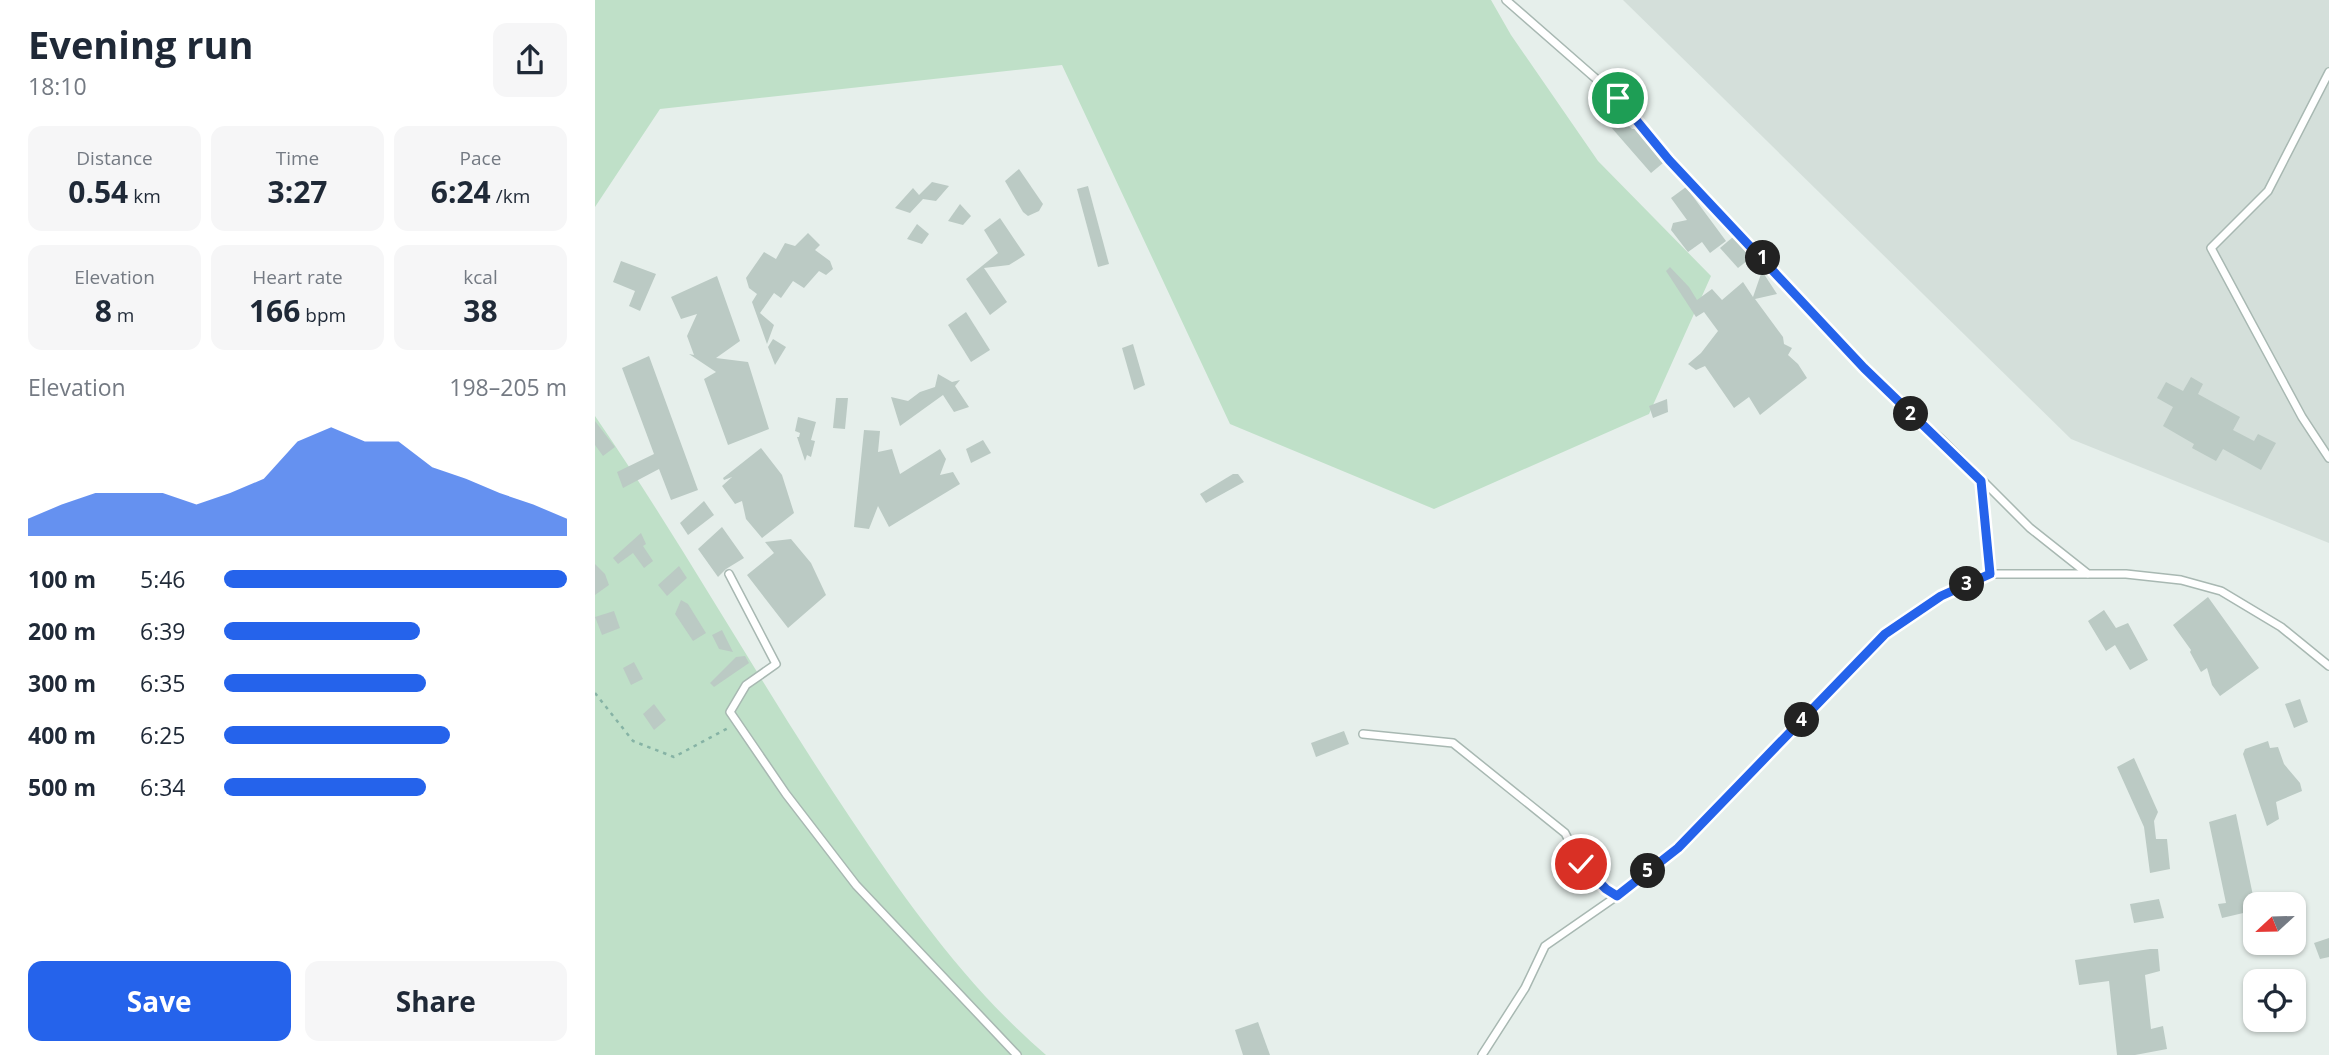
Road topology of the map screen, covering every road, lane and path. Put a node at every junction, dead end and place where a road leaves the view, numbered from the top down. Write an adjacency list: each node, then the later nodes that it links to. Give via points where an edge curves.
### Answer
1 (1506, 0): 4 (lane, via 1618,98 1669,160 1864,368)
2 (2329, 72): 3 (lane, via 2267,191 2211,248)
3 (2329, 458)
4 (1981, 481): 6 (lane); 7 (lane)
5 (729, 574): 10 (lane, via 776,664 746,685 730,712)
6 (1990, 574): 7 (lane); 12 (lane, via 1941,596 1885,634 1678,848)
7 (2088, 574): 8 (lane, via 2181,580 2221,590 2281,627)
8 (2329, 666)
9 (595, 693): 10 (path, via 633,741 674,757)
10 (737, 723): 13 (lane, via 856,885)
11 (1363, 734): 12 (lane, via 1454,743 1565,833 1581,864)
12 (1617, 896): 14 (lane, via 1545,946 1525,988)
13 (1017, 1055)
14 (1482, 1055)

